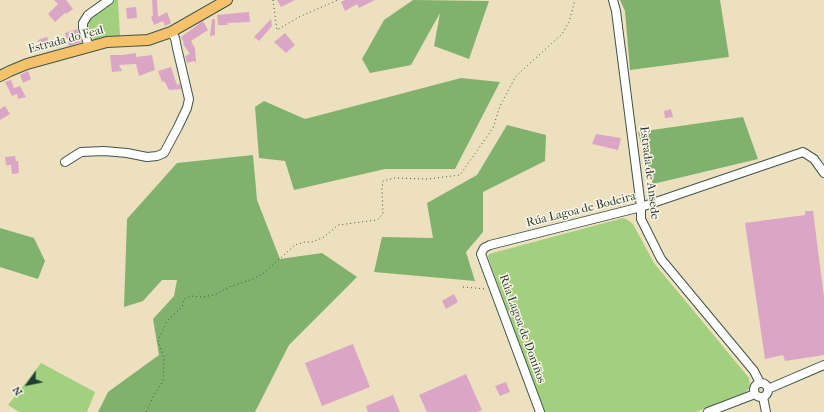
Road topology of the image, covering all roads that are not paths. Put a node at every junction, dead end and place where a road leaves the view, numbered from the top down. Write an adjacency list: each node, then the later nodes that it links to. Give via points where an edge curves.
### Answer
1 (109, 0): 5 (street, via 88,15 83,23)
2 (226, 0): 4 (main road, Estrada do Feal)
3 (613, 0): 9 (street, Estrada de Ansede)
4 (171, 32): 5 (main road, Estrada do Feal, via 148,40 107,42); 7 (street, via 175,38 189,99 164,153 147,157 127,152 81,152)
5 (89, 47): 6 (main road, Estrada do Feal, via 27,64)
6 (0, 76)
7 (65, 162)
8 (822, 170): 9 (street, Rúa Lagoa de Bodeira, via 814,159 803,152)
9 (641, 207): 10 (street, Rúa Lagoa de Bodeira, via 490,245 484,248); 12 (street, Estrada de Ansede, via 640,219 661,259 754,371)
10 (481, 254): 15 (street, Rúa Lagoa de Doniños)
11 (824, 365): 13 (street)
12 (760, 383): 13 (street); 14 (street, via 755,387)
13 (768, 388): 14 (street, via 768,393)
14 (759, 395): 16 (street); 17 (street)
15 (540, 412)
16 (708, 412)
17 (766, 412)

